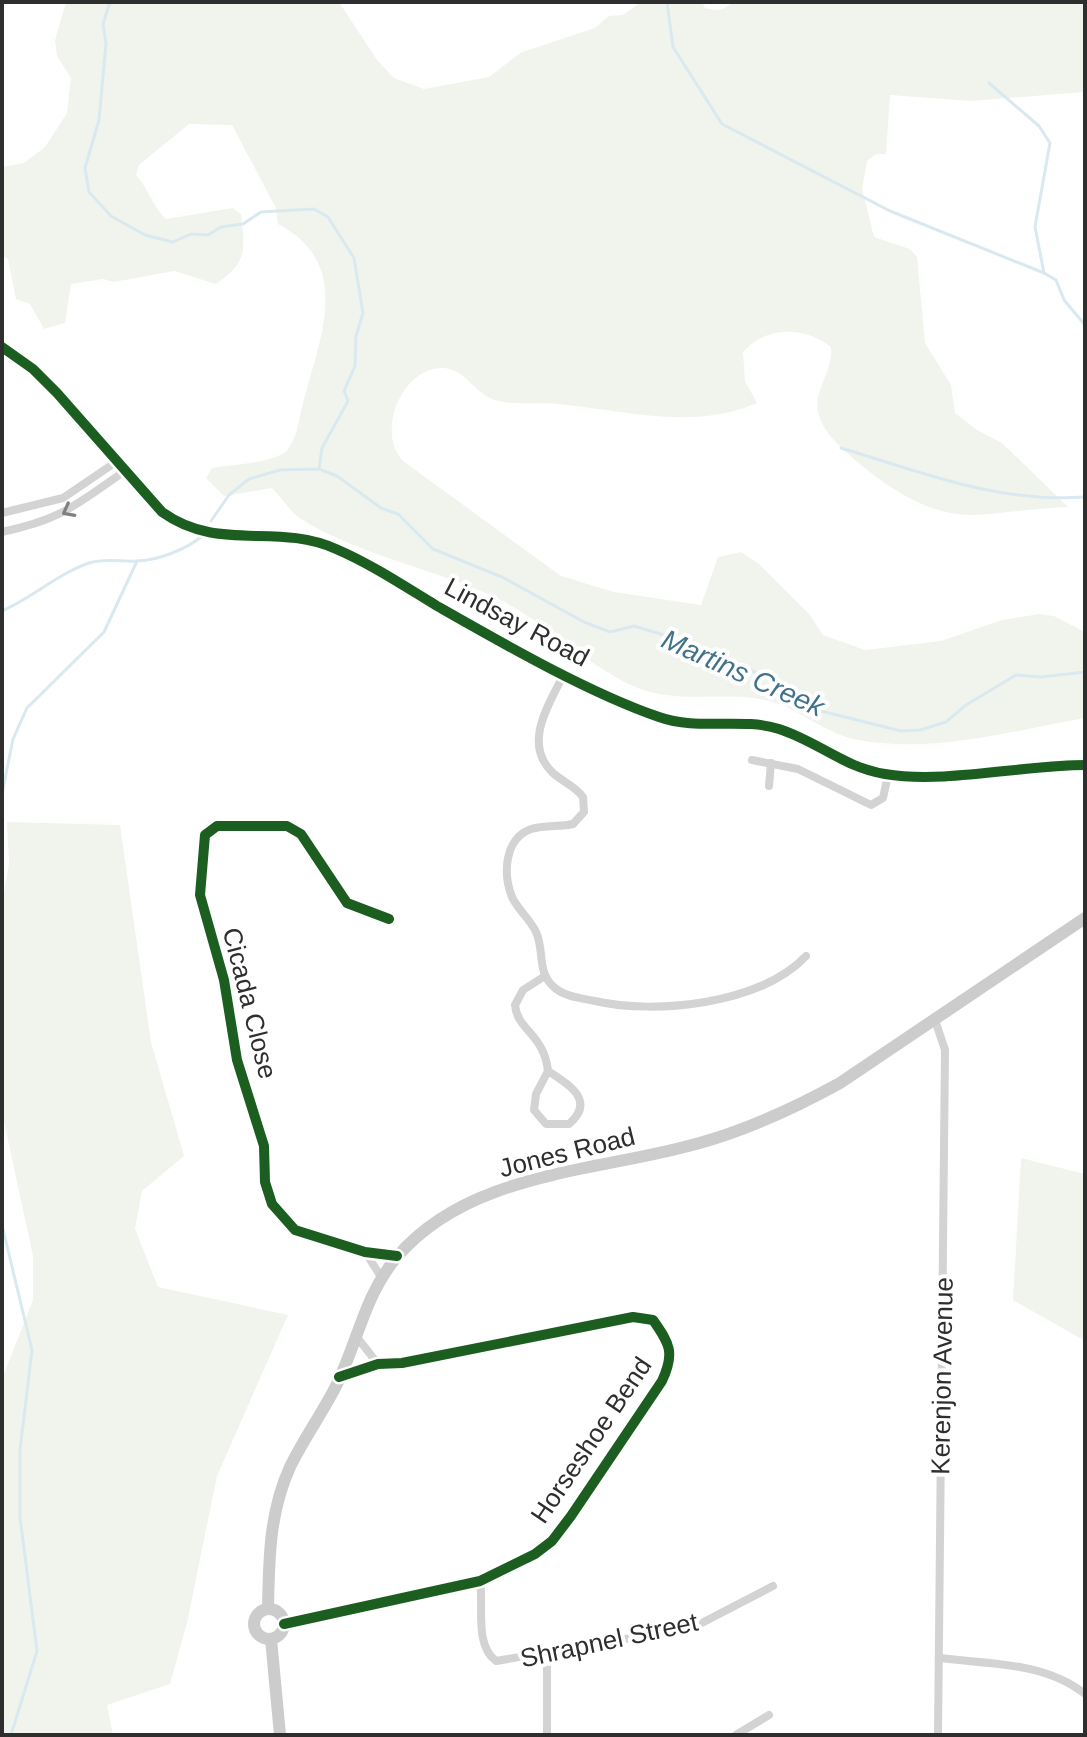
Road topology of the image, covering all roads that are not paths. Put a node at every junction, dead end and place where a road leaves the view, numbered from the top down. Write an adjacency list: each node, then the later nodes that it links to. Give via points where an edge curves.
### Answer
1 (2, 347): 2 (main road, Lindsay Road, via 57,393)
2 (121, 466): 3 (street, via 63,498); 4 (street, one-way to 4, via 75,508 46,522); 5 (main road, Lindsay Road, via 162,512 183,526 225,537 292,535 335,548)
3 (2, 513)
4 (2, 532)
5 (565, 673): 9 (main road, Lindsay Road, via 660,718 778,729 854,767); 14 (street, via 542,719 539,744 546,766 583,797 584,812 573,824 521,834 506,871 513,899 536,932)
6 (752, 760): 7 (street)
7 (771, 763): 9 (street, via 798,769 865,805 881,801); 10 (street)
8 (1085, 765): 9 (main road, Lindsay Road)
9 (888, 775)
10 (769, 786)
11 (1085, 918): 15 (main road, Jones Road)
12 (389, 919): 17 (street, Cicada Close, via 347,903 301,834 287,826 217,826 205,835 200,895 224,980 237,1060 264,1146 272,1204 295,1230)
13 (806, 956): 14 (street, via 782,978 662,1009 569,996)
14 (545, 976): 16 (street, via 523,990 515,1005 520,1020 543,1047)
15 (935, 1020): 18 (main road, Jones Road, via 840,1083 749,1128 487,1195 448,1213); 29 (street, Kerenjon Avenue, via 945,1050)
16 (548, 1071): 16 (street, via 573,1086 580,1097 580,1110 569,1124 546,1124 534,1110)
17 (365, 1252): 18 (street, Cicada Close); 19 (street)
18 (397, 1256): 19 (main road, Jones Road)
19 (381, 1277): 20 (main road, Jones Road)
20 (355, 1335): 21 (street); 22 (main road, Jones Road)
21 (378, 1364): 22 (street, Horseshoe Bend); 23 (street, Horseshoe Bend, via 633,1317 653,1320 667,1340 671,1361 662,1381 552,1541)
22 (339, 1377): 25 (main road, Jones Road, via 279,1497 270,1536)
23 (480, 1581): 26 (street, Horseshoe Bend); 28 (street, Shrapnel Street, via 487,1655 496,1661)
24 (773, 1586): 28 (street, Shrapnel Street, via 694,1627)
25 (268, 1609): 26 (main road, via 279,1613); 27 (main road, via 258,1615 255,1626 260,1636)
26 (284, 1624): 27 (main road, via 281,1634)
27 (271, 1639): 32 (main road)
28 (547, 1654): 33 (street)
29 (939, 1658): 30 (street, via 1041,1670); 35 (street, Kerenjon Avenue)
30 (1085, 1694)
31 (769, 1715): 34 (street)
32 (280, 1735)
33 (547, 1735)
34 (736, 1735)
35 (938, 1735)

